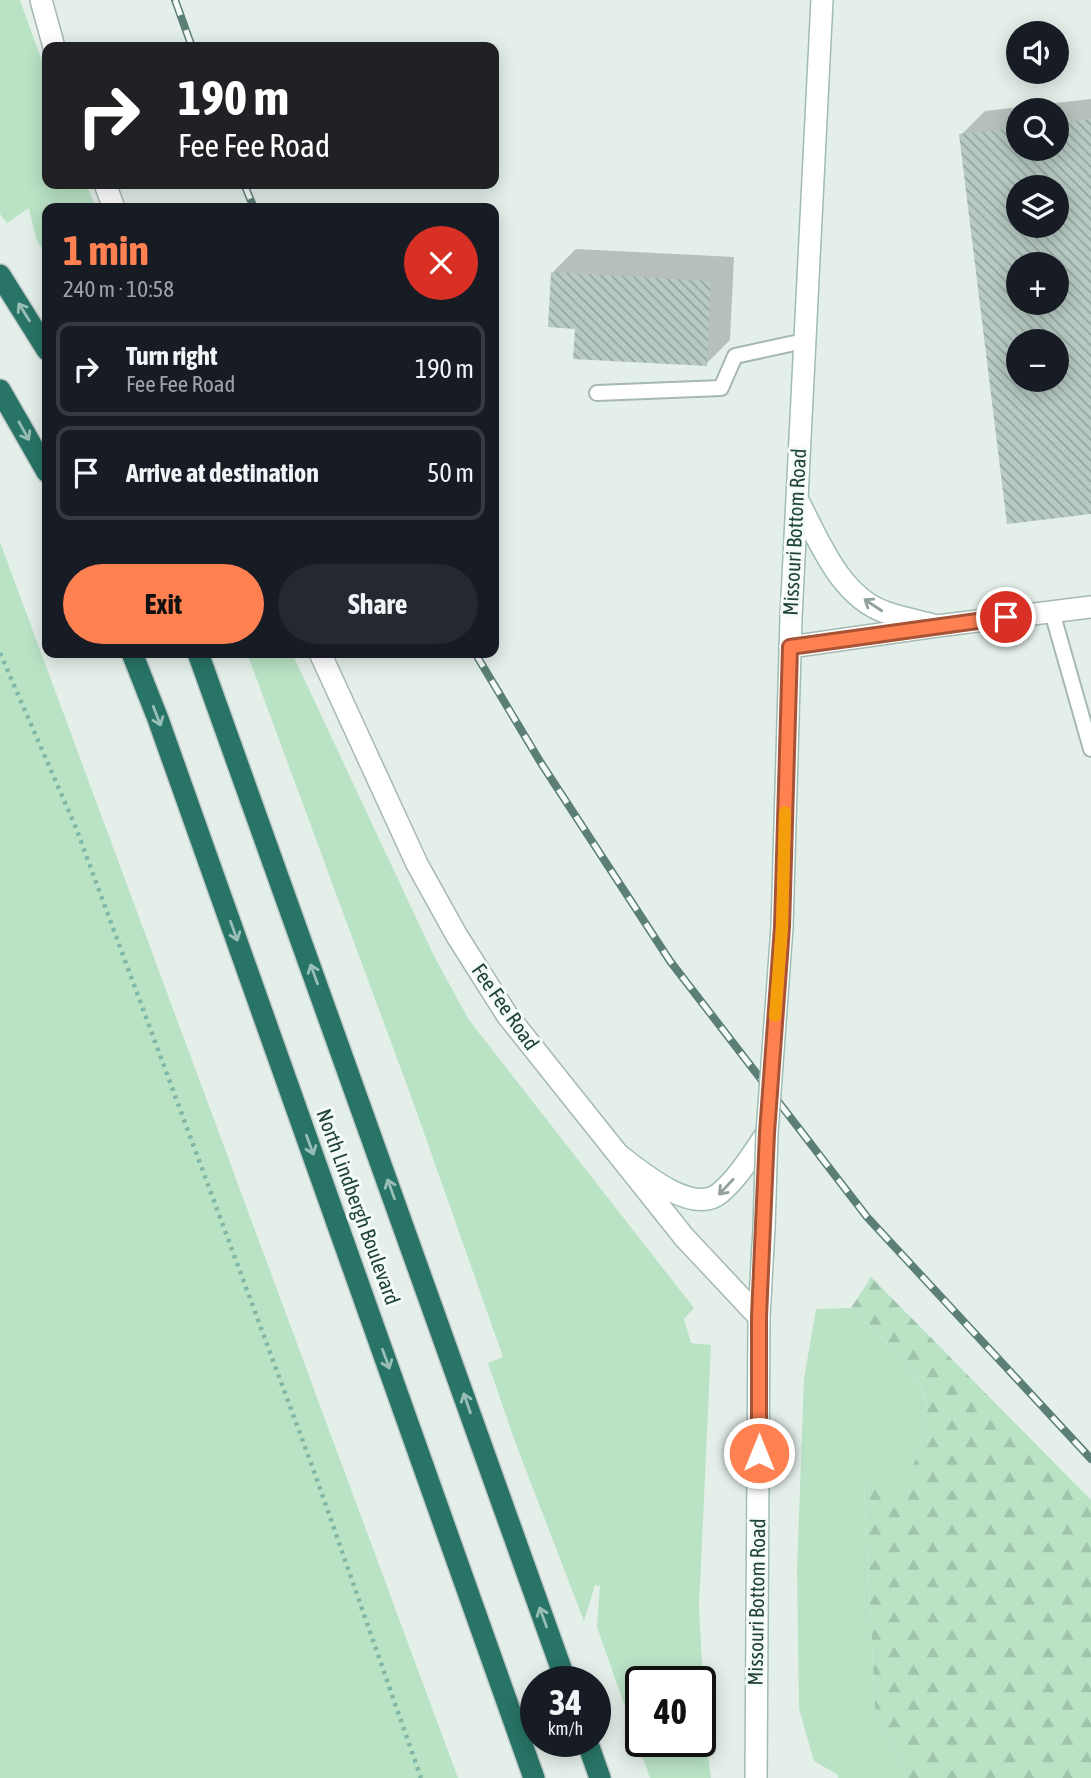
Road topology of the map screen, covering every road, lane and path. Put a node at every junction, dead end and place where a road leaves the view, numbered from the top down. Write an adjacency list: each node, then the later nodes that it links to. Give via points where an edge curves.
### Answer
1 (41, 0): 3 (street)
2 (822, 0): 5 (street, Missouri Bottom Road)
3 (53, 42)
4 (0, 275): 6 (highway, one-way to 4)
5 (804, 341): 8 (lane, via 735,356 721,388); 10 (street, Missouri Bottom Road)
6 (42, 342)
7 (0, 390): 9 (highway, one-way to 9)
8 (597, 393)
9 (42, 463)
10 (796, 497): 13 (street, one-way to 10, via 883,612 856,595 830,563); 14 (street, Missouri Bottom Road)
11 (1091, 607): 12 (street)
12 (1052, 612): 13 (street); 19 (lane)
13 (937, 626): 14 (street)
14 (790, 647): 20 (street, Missouri Bottom Road, bridge, via 782,927)
15 (0, 653): 25 (path, via 76,828 315,1475)
16 (134, 658): 26 (highway, North Lindbergh Boulevard, one-way to 26)
17 (200, 658): 23 (highway, North Lindbergh Boulevard, one-way to 17)
18 (322, 658): 21 (street, Fee Fee Road, via 417,864 457,936 507,1015)
19 (1091, 749)
20 (767, 1133): 21 (street, one-way to 21, via 718,1196 698,1200 671,1192); 22 (street, Missouri Bottom Road, bridge)
21 (619, 1155): 22 (street, Fee Fee Road, via 684,1237)
22 (759, 1317): 28 (street, Missouri Bottom Road)
23 (559, 1666)
24 (593, 1757): 27 (highway)
25 (421, 1778)
26 (534, 1778)
27 (600, 1778)
28 (756, 1778)

